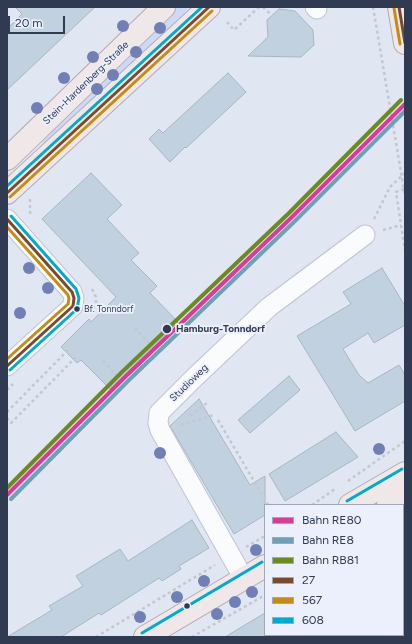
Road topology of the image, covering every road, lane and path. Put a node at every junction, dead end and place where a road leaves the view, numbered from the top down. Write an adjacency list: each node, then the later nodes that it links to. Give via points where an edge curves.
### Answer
1 (164, 7): 10 (main road, Stein-Hardenberg-Straße)
2 (209, 7): 13 (main road)
3 (259, 7): 8 (path, via 234,30)
4 (263, 7): 7 (path)
5 (373, 7): 12 (path)
6 (399, 7): 9 (main road)
7 (273, 15)
8 (227, 22)
9 (405, 43)
10 (7, 159)
11 (405, 173): 16 (path, bridge, via 390,188)
12 (404, 189): 14 (path); 17 (path, via 396,192)
13 (7, 193)
14 (405, 196)
15 (7, 219): 23 (street, via 72,292 74,304)
16 (365, 235): 41 (street, Studioweg, via 269,307 159,413 160,430)
17 (405, 250)
18 (135, 328): 19 (path)
19 (152, 346)
20 (68, 350): 26 (path)
21 (76, 357): 29 (path, via 11,423)
22 (103, 361): 24 (path)
23 (7, 366)
24 (119, 378)
25 (207, 403): 28 (path)
26 (7, 412)
27 (214, 415): 31 (path)
28 (190, 416)
29 (7, 418)
30 (218, 420): 37 (path)
31 (181, 425)
32 (405, 441): 34 (path)
33 (405, 473): 35 (main road)
34 (343, 484)
35 (343, 496): 38 (path)
36 (405, 497): 39 (main road)
37 (267, 504)
38 (315, 504)
39 (390, 504)
40 (264, 537): 41 (path)
41 (232, 555): 43 (street, Studioweg); 45 (path)
42 (264, 567): 43 (main road)
43 (244, 578): 46 (main road)
44 (264, 596): 47 (path)
45 (96, 637)
46 (145, 637)
47 (192, 637)

